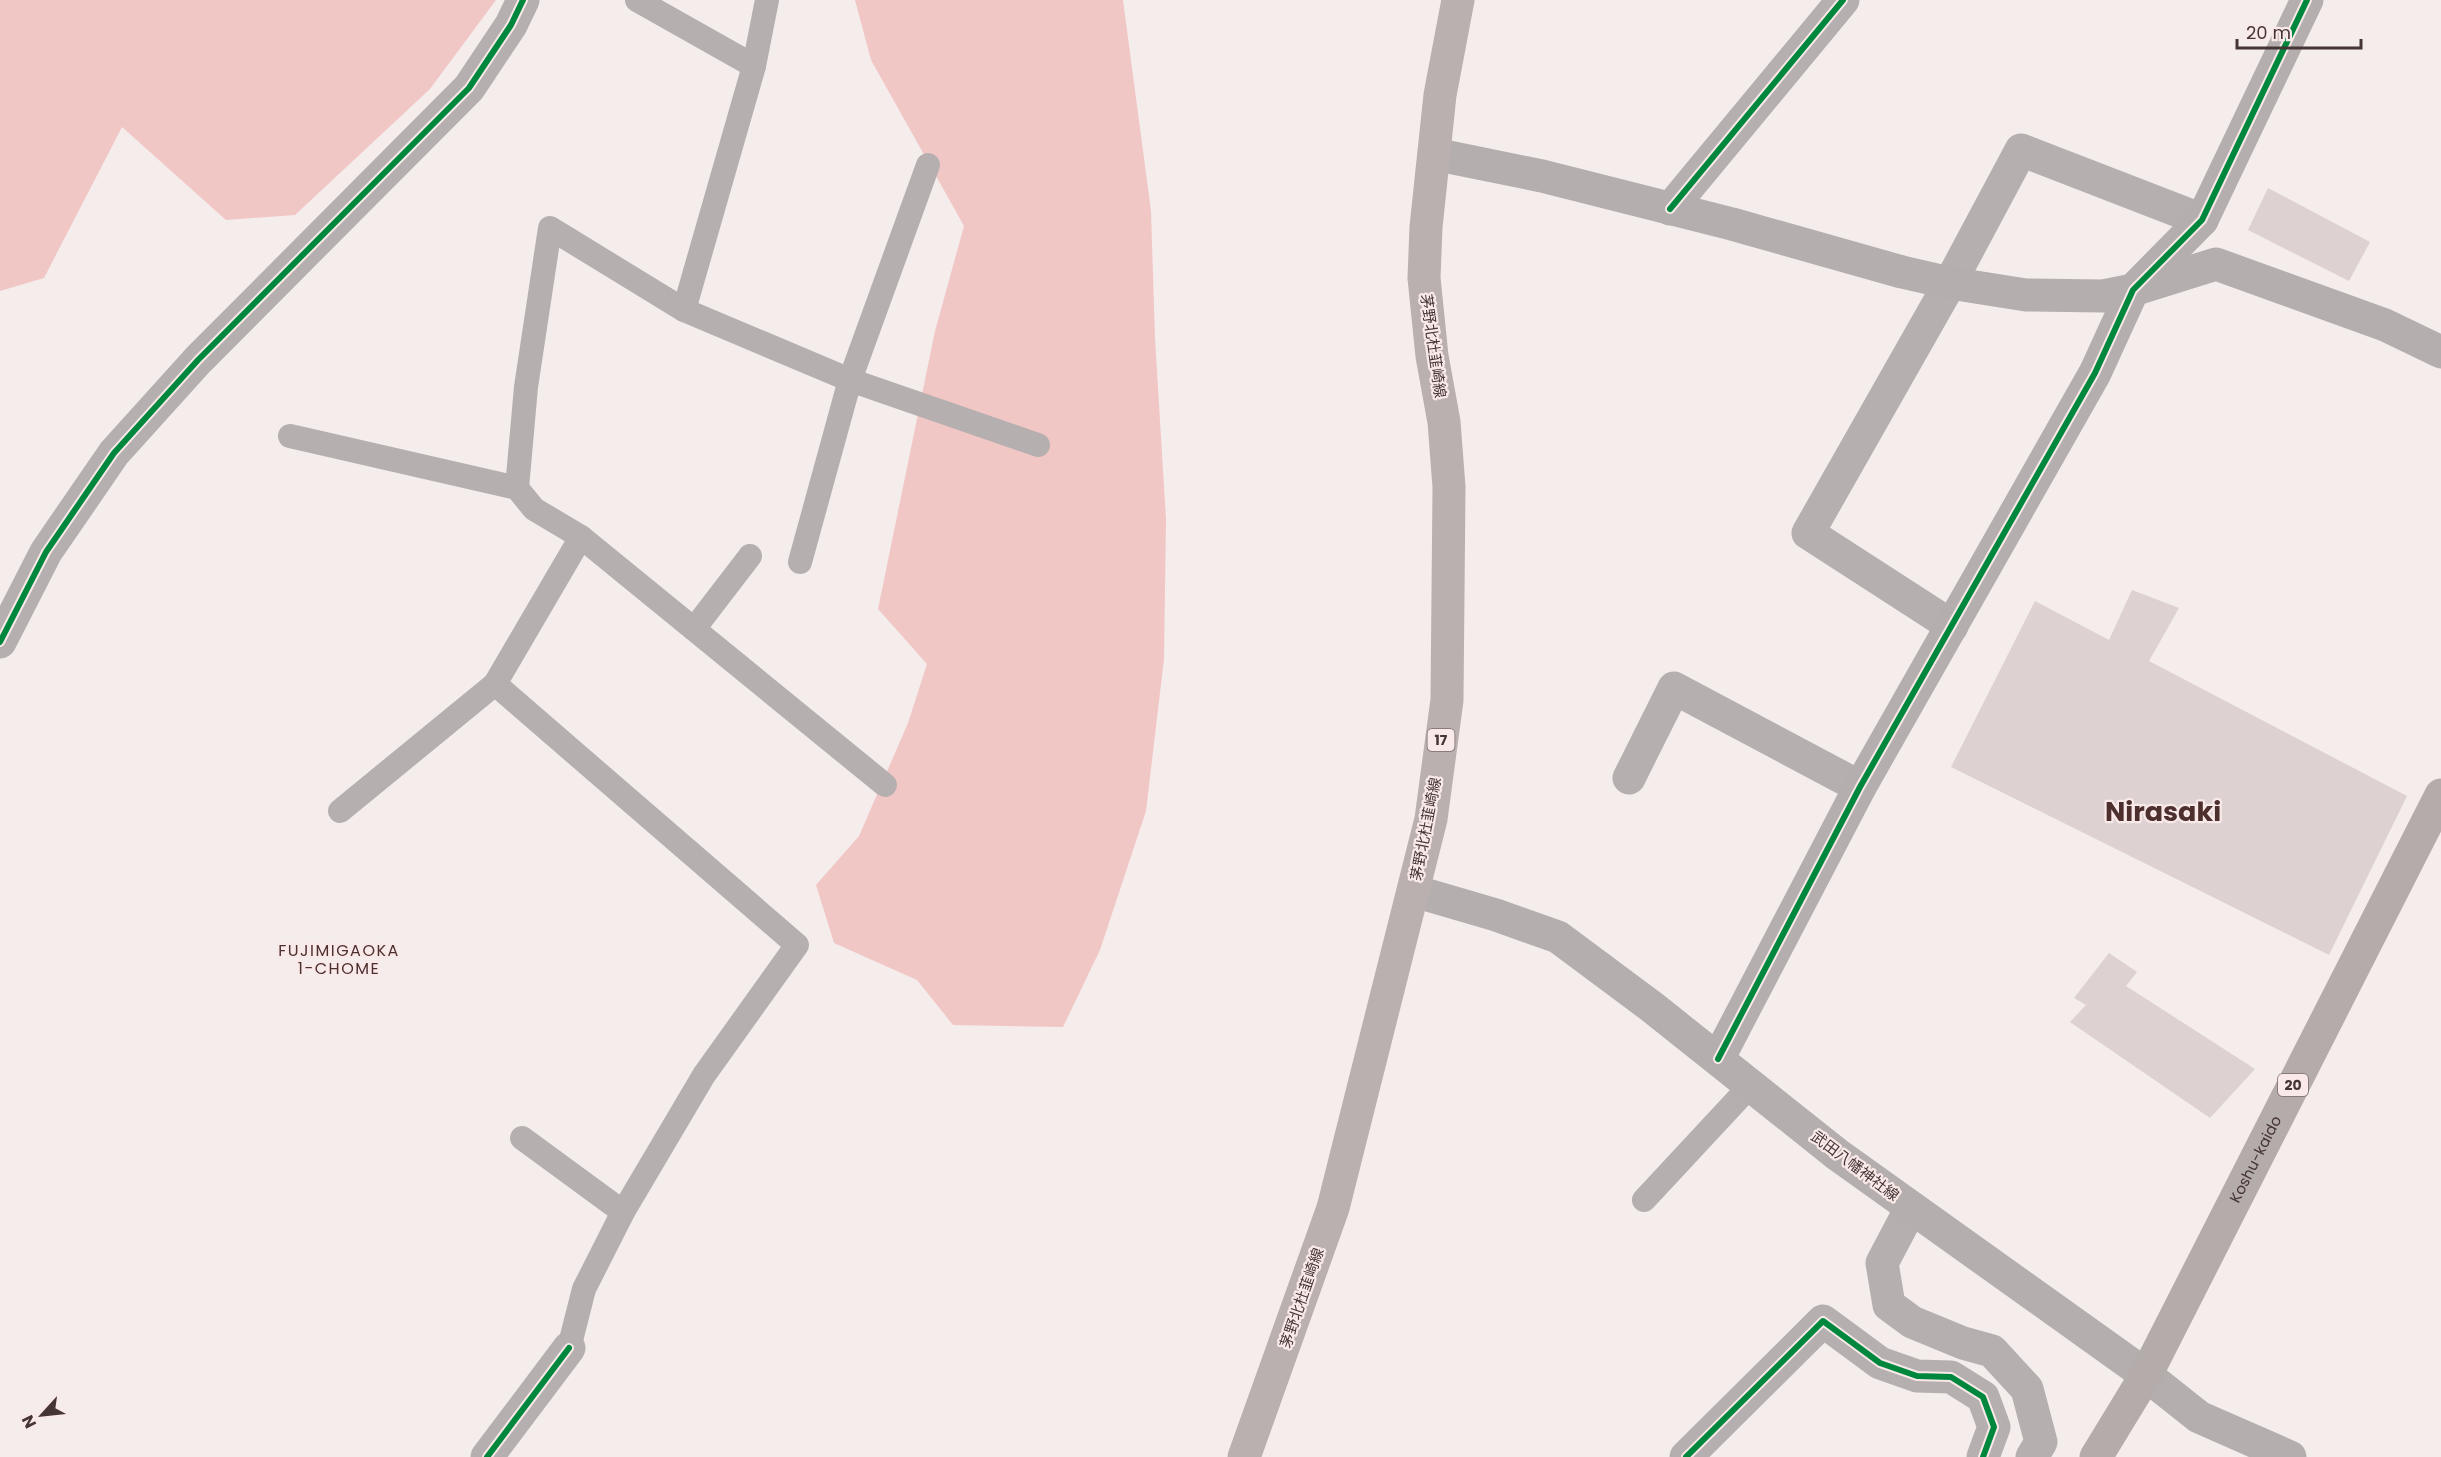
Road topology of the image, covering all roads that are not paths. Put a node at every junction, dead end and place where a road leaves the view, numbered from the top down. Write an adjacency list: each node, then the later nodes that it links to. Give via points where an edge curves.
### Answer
1 (523, 0): 25 (street, via 469,88 198,360 114,453 46,552)
2 (637, 0): 7 (lane)
3 (767, 0): 7 (lane)
4 (1458, 0): 8 (main road, 茅野北杜韮崎線 / 17)
5 (1843, 0): 10 (street)
6 (2307, 0): 11 (street)
7 (754, 66): 14 (lane)
8 (1434, 154): 10 (street, via 1542,176); 32 (main road, 茅野北杜韮崎線 / 17, via 1424,278 1449,487 1447,689 1431,819)
9 (928, 165): 16 (lane)
10 (1670, 209): 12 (street)
11 (2202, 220): 12 (street, via 2021,150); 13 (street)
12 (1950, 283): 13 (street, via 2026,295 2103,296); 23 (street, via 1808,533)
13 (2133, 290): 15 (street, via 2216,264 2385,325); 23 (street, via 2095,373)
14 (684, 310): 16 (lane); 19 (lane, via 550,228 526,387)
15 (2441, 352)
16 (850, 380): 18 (lane); 22 (lane)
17 (290, 436): 19 (lane)
18 (1038, 445)
19 (517, 488): 20 (lane, via 534,508)
20 (581, 537): 24 (lane); 26 (lane)
21 (750, 556): 24 (lane)
22 (800, 562)
23 (1952, 626): 29 (street)
24 (694, 629): 28 (lane)
25 (0, 642)
26 (495, 684): 31 (lane); 38 (lane, via 797,945 704,1075)
27 (1629, 778): 29 (street, via 1674,688)
28 (885, 785)
29 (1860, 787): 33 (street)
30 (2441, 795): 41 (highway, Koshu-kaido / 20)
31 (340, 811)
32 (1414, 891): 33 (street, 武田八幡神社線, via 1558,937); 44 (main road, 茅野北杜韮崎線 / 17, via 1333,1208)
33 (1718, 1059): 34 (street, 武田八幡神社線)
34 (1751, 1085): 36 (lane); 37 (street, 武田八幡神社線)
35 (522, 1138): 38 (lane)
36 (1644, 1200)
37 (1911, 1208): 39 (street, via 1882,1263 1889,1305 1912,1322); 41 (street, 武田八幡神社線)
38 (623, 1212): 40 (lane, via 584,1289)
39 (1963, 1343): 42 (street); 47 (street, via 1992,1351 2027,1389 2041,1442)
40 (569, 1348): 43 (street)
41 (2146, 1375): 48 (highway, Koshu-kaido / 20); 49 (street, 武田八幡神社線, via 2199,1418)
42 (1951, 1377): 45 (street, via 1917,1376 1880,1363 1823,1321); 46 (street, via 1983,1397 1994,1426)
43 (487, 1457)
44 (1244, 1457)
45 (1686, 1457)
46 (1983, 1457)
47 (2032, 1457)
48 (2096, 1457)
49 (2290, 1457)

